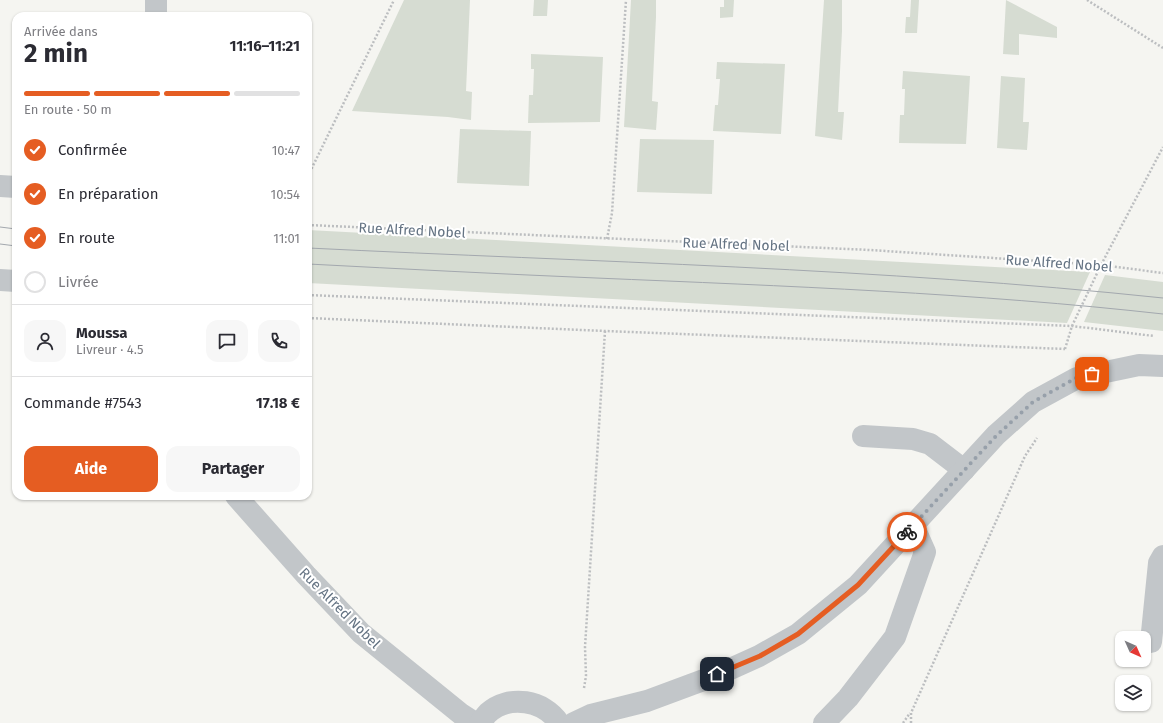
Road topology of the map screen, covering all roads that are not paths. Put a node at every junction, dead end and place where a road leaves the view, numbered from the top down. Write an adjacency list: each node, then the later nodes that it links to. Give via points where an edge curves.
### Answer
1 (156, 0): 2 (street)
2 (156, 12)
3 (0, 186): 4 (street)
4 (12, 187)
5 (0, 280): 6 (street)
6 (12, 281)
7 (1163, 366): 9 (street, via 1139,365 1076,378 1033,402)
8 (863, 436): 9 (street, via 913,439 930,444)
9 (964, 470): 11 (street)
10 (240, 500): 15 (street, Rue Alfred Nobel, via 361,633)
11 (913, 525): 14 (street, via 858,585 798,634 760,656 717,674 648,701); 18 (street, via 925,552 895,637 848,698)
12 (1163, 556): 13 (street, via 1159,563)
13 (1153, 643)
14 (583, 719)
15 (475, 723)
16 (480, 723): 17 (street, via 488,713 500,705 514,701 529,702 543,707)
17 (559, 723)
18 (824, 723)

